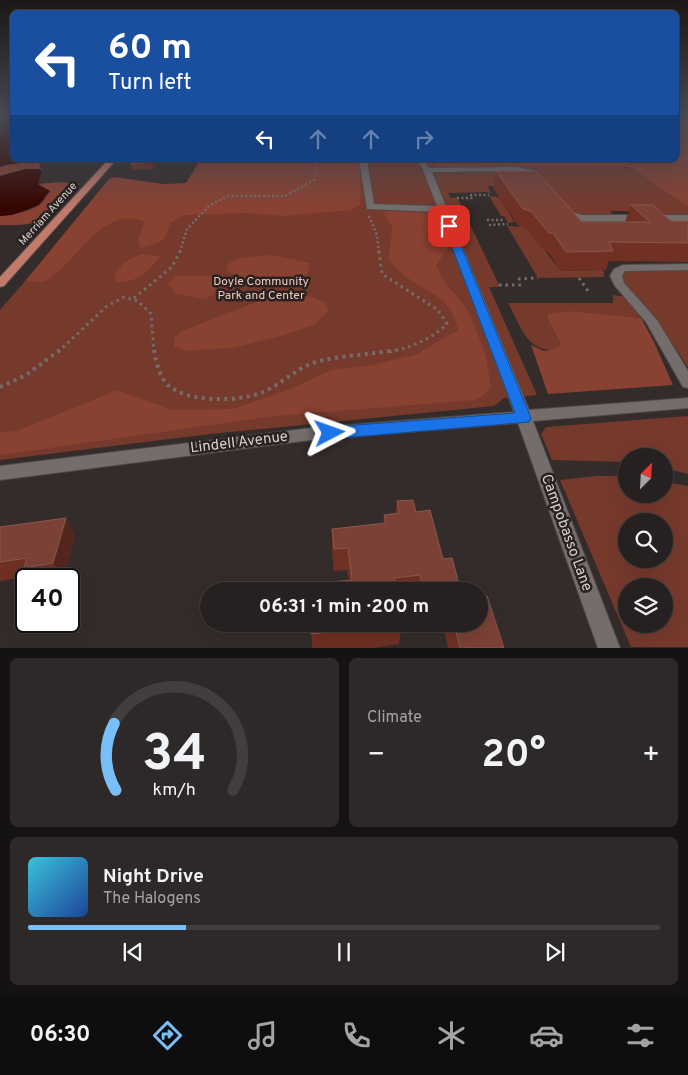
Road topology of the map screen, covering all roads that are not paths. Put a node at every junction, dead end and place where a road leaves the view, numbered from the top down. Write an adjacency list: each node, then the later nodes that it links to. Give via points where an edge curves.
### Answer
1 (110, 162): 10 (main road, Merriam Avenue)
2 (363, 162): 6 (street, via 370,207)
3 (421, 162): 4 (street)
4 (427, 170): 5 (street, via 520,169 530,173); 6 (street, Campobasso Lane)
5 (546, 192)
6 (442, 209): 13 (street, Campobasso Lane)
7 (688, 218): 8 (street, via 582,218 570,216 559,208)
8 (571, 224)
9 (688, 267): 11 (street, via 623,268 616,276 651,320)
10 (0, 284)
11 (688, 383)
12 (688, 403): 13 (street, Lindell Avenue)
13 (524, 418): 14 (street, Lindell Avenue, via 311,434); 15 (street, Campobasso Lane)
14 (0, 473)
15 (609, 648)

